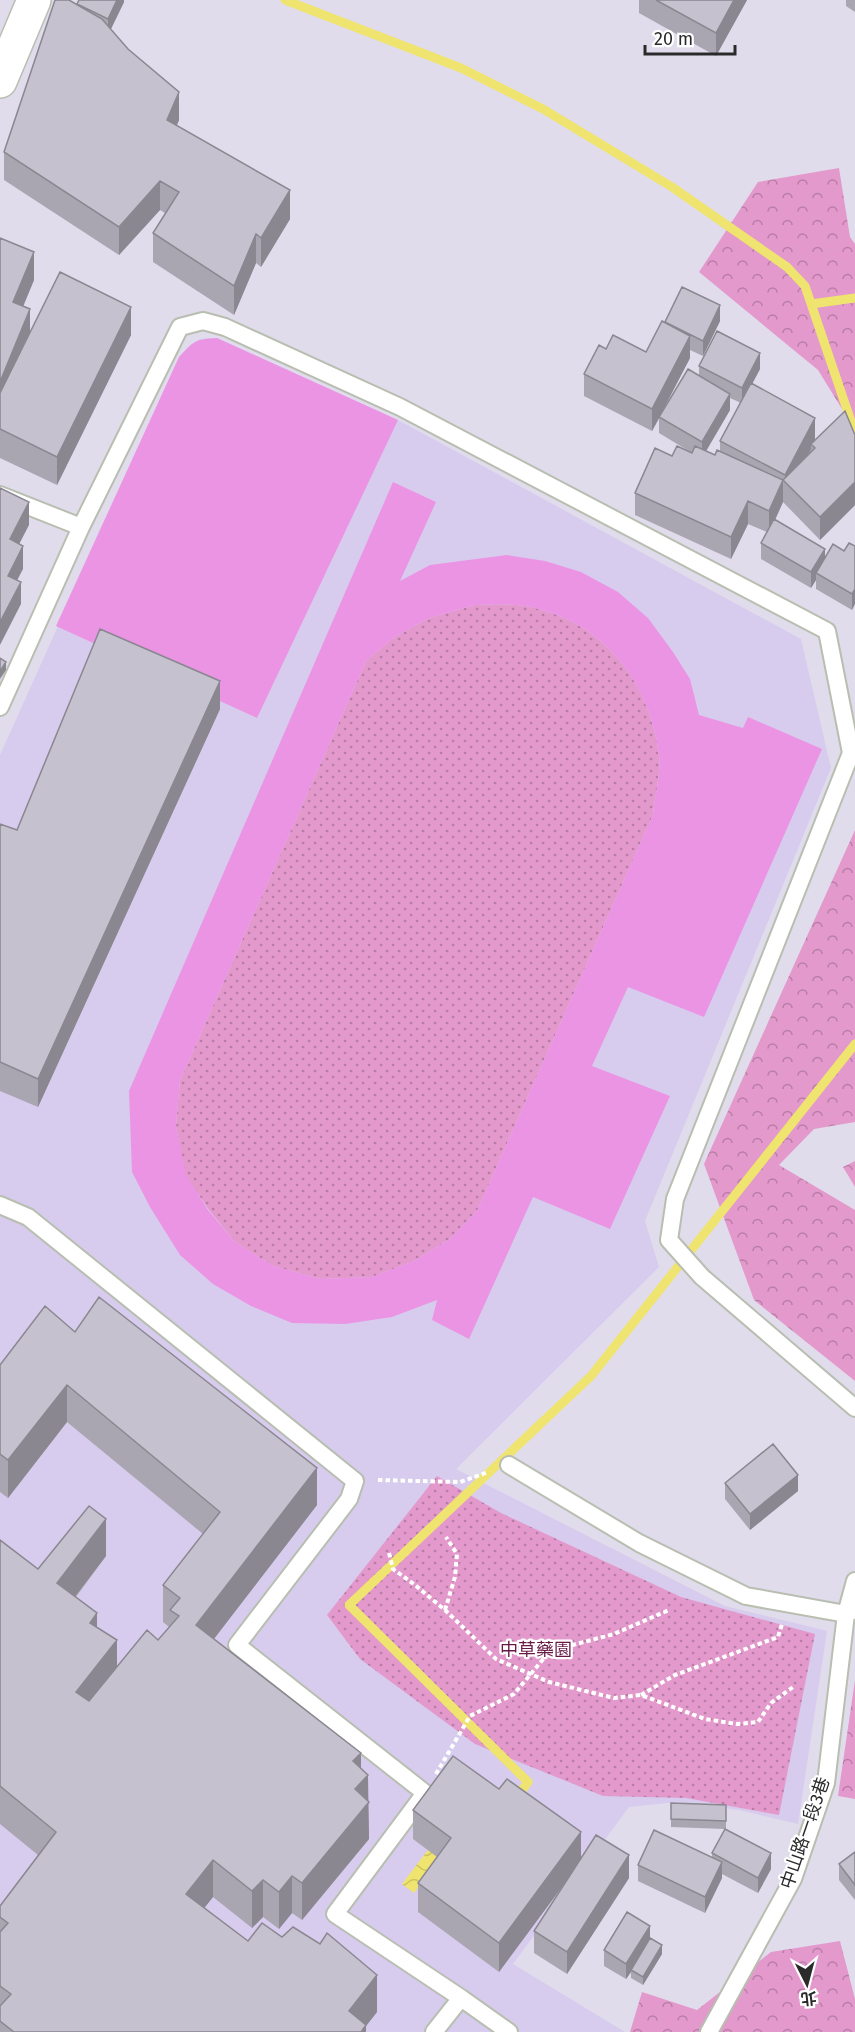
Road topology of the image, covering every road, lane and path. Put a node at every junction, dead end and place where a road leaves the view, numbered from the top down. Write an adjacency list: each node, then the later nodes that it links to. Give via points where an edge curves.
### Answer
1 (34, 0): 2 (street)
2 (0, 81)
3 (0, 495): 4 (lane)
4 (81, 527): 5 (lane); 7 (lane, via 180,327 204,321 400,407 827,631 851,753 675,1199 669,1240 702,1277)
5 (0, 707)
6 (0, 1205): 9 (lane, via 28,1218)
7 (855, 1408)
8 (509, 1465): 9 (path, via 460,1482); 13 (lane, via 639,1543 746,1596)
9 (355, 1481): 20 (lane, via 349,1499 237,1646)
10 (446, 1537): 14 (path, via 457,1554)
11 (389, 1553): 14 (path, via 393,1569)
12 (855, 1581): 16 (lane, 中山路一段3巷)
13 (789, 1604): 16 (lane); 19 (path, via 778,1637 675,1675)
14 (445, 1610): 17 (path, via 496,1659)
15 (669, 1610): 17 (path, via 614,1634 550,1651)
16 (850, 1612): 24 (lane, 中山路一段3巷, via 826,1783 793,1879)
17 (531, 1674): 19 (path, via 614,1698); 20 (path, via 514,1694 470,1716)
18 (793, 1687): 19 (path, via 771,1703 758,1722 737,1724 705,1719)
19 (641, 1695)
20 (425, 1792): 21 (lane, via 335,1914)
21 (461, 1998): 22 (lane); 23 (lane)
22 (434, 2032)
23 (509, 2032)
24 (710, 2032)

